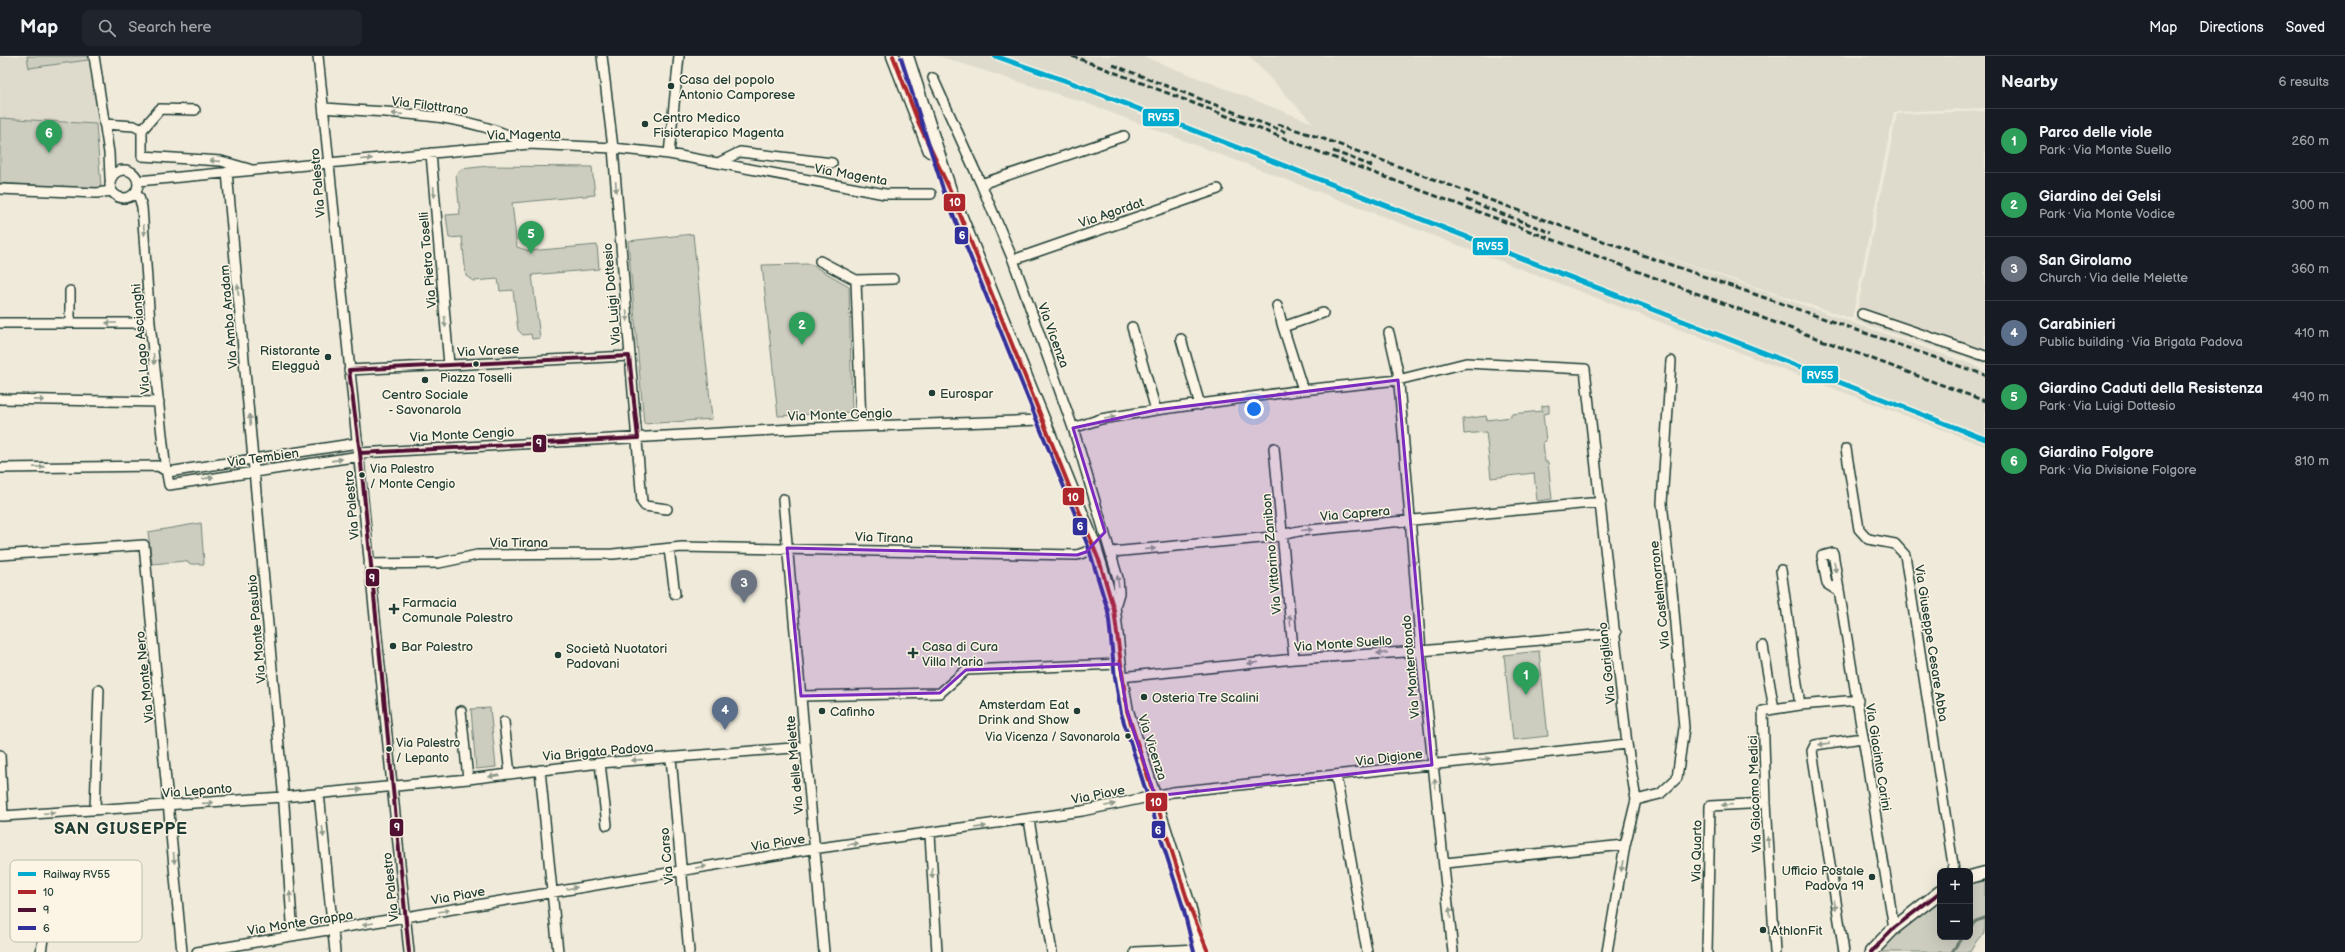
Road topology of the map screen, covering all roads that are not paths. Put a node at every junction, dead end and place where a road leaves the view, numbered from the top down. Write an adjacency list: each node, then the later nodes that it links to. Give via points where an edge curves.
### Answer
1 (94, 56): 10 (street)
2 (318, 56): 8 (street, Via Palestro)
3 (602, 56): 14 (street, Via Luigi Dottesio)
4 (679, 56): 17 (street)
5 (893, 56): 29 (main road, via 930,152)
6 (907, 56): 29 (main road)
7 (933, 78): 26 (street, Via Vicenza)
8 (324, 108): 13 (street, Via Filottrano, one-way to 8, via 509,134 466,121); 20 (street, Via Palestro)
9 (196, 110): 11 (street, via 160,109)
10 (104, 124): 11 (street, via 134,126); 16 (street)
11 (142, 130): 22 (street, one-way to 11, via 221,162 142,156)
12 (1124, 136): 26 (street)
13 (529, 144): 14 (street, Via Magenta); 15 (street, Via Magenta)
14 (613, 148): 17 (street, Via Magenta); 48 (street, Via Luigi Dottesio, one-way to 48)
15 (431, 153): 20 (street, Via Magenta, one-way to 15); 51 (street, Via Pietro Toselli, one-way to 51)
16 (109, 154): 21 (street); 24 (street)
17 (669, 154): 18 (street, Via Magenta)
18 (720, 162): 19 (street, Via Magenta, via 740,152); 32 (street, Via Magenta, via 885,194)
19 (832, 162)
20 (328, 163): 22 (street, Via Magenta); 52 (street, Via Palestro)
21 (124, 169): 24 (street, via 116,171); 25 (street, via 134,174)
22 (253, 170): 23 (street, Via Magenta)
23 (227, 172): 25 (street, Via Magenta); 66 (street, Via Amba Aradam, one-way to 23)
24 (110, 178): 30 (street)
25 (138, 181): 31 (street)
26 (981, 184): 33 (street, Via Vicenza)
27 (0, 189): 30 (street, via 97,193)
28 (1218, 189): 33 (street, Via Agordat)
29 (950, 190): 59 (main road, Via Vicenza)
30 (111, 191): 31 (street, via 122,198)
31 (135, 193): 43 (street, Via Lago Ascianghi, one-way to 43, via 142,207)
32 (931, 194)
33 (1013, 260): 61 (street, Via Vicenza)
34 (820, 261): 36 (street)
35 (894, 279): 36 (street)
36 (856, 280): 60 (street)
37 (70, 292): 42 (street)
38 (1277, 306): 44 (street)
39 (1323, 313): 44 (street)
40 (1862, 314): 49 (street)
41 (0, 322): 42 (street)
42 (70, 323): 43 (street, one-way to 42)
43 (150, 323): 56 (street, Via Lago Ascianghi, one-way to 56)
44 (1283, 327): 54 (street)
45 (1132, 328): 58 (street)
46 (1389, 333): 53 (street, Via Monterotondo)
47 (1181, 339): 57 (street)
48 (629, 356): 51 (street, Via Varese); 62 (street, Via Luigi Dottesio)
49 (1985, 356)
50 (1671, 362): 114 (street, Via Castelmorrone, via 1662,503 1684,728 1677,778 1660,794)
51 (449, 365): 52 (street, Via Varese)
52 (349, 370): 65 (street, Via Palestro)
53 (1398, 380): 54 (street); 72 (street, Via Garigliano, via 1466,363 1585,369); 74 (street, Via Monterotondo)
54 (1303, 390): 57 (street, one-way to 54)
55 (0, 399): 56 (street, one-way to 56)
56 (159, 402): 69 (street, Via Lago Ascianghi)
57 (1200, 405): 58 (street)
58 (1156, 410): 61 (street, one-way to 58)
59 (1042, 420): 60 (street, Via Monte Cengio); 76 (main road, Via Vicenza)
60 (861, 426): 62 (street, Via Monte Cengio)
61 (1073, 428): 79 (street, Via Vicenza)
62 (638, 438): 65 (street, Via Monte Cengio); 73 (street, via 643,504 651,508)
63 (1274, 448): 75 (street, Via Vittorino Zanibon)
64 (1846, 449): 125 (street, Via Giuseppe Cesare Abba, via 1859,529 1868,539 1895,544 1905,555)
65 (359, 450): 66 (street, Via Tembien); 68 (street, Via Tembien, one-way to 65); 81 (street, Via Palestro)
66 (254, 458): 68 (street, Via Monte Pasubio); 69 (street, Via Tembien)
67 (0, 468): 69 (street, one-way to 69, via 158,466)
68 (255, 471): 70 (street, Via Tembien, one-way to 68); 113 (street, Via Monte Pasubio)
69 (168, 472): 70 (street, Via Lago Ascianghi)
70 (169, 484)
71 (784, 499): 77 (street, Via delle Melette)
72 (1601, 502): 74 (street, Via Caprera); 86 (street, Via Garigliano)
73 (668, 508)
74 (1411, 522): 75 (street, Via Caprera, one-way to 74, via 1299,531); 88 (street, Via Monterotondo, one-way to 88)
75 (1282, 535): 79 (street, Via Caprera, one-way to 75); 89 (street, Via Vittorino Zanibon, one-way to 75)
76 (1094, 544): 77 (street, Via Tirana, via 1082,554 1045,555); 85 (main road, Via Vicenza)
77 (787, 548): 78 (street, Via Tirana); 93 (street, Via delle Melette)
78 (670, 549): 81 (street, Via Tirana, via 587,555 477,555 439,563); 84 (street)
79 (1112, 552): 85 (street, Via Vicenza, one-way to 79, via 1119,593)
80 (0, 555): 116 (street, Via Monte Nero, via 144,545)
81 (369, 564): 110 (street, Via Palestro)
82 (1782, 570): 95 (street)
83 (1838, 591): 94 (street, Via Giacinto Carini)
84 (675, 594)
85 (1114, 610): 90 (main road, Via Vicenza)
86 (1616, 633): 88 (street, Via Monte Suello); 100 (street, Via Garigliano)
87 (1763, 646): 96 (street)
88 (1421, 651): 89 (street, Via Monte Suello, one-way to 89); 105 (street, Via Monterotondo)
89 (1294, 659): 91 (street, Via Monte Suello, one-way to 91)
90 (1119, 664): 91 (main road, Via Vicenza); 93 (street, one-way to 93, via 966,670 940,693)
91 (1121, 677): 112 (main road, Via Vicenza, via 1129,718)
92 (99, 690): 117 (street)
93 (801, 696): 101 (street, Via delle Melette)
94 (1858, 700): 95 (street); 99 (street, Via Giacinto Carini)
95 (1800, 705): 96 (street)
96 (1774, 709): 115 (street, Via Giacomo Medici, via 1763,711)
97 (461, 711): 109 (street)
98 (504, 722): 107 (street)
99 (1862, 738): 132 (street, Via Giacinto Carini); 153 (street, one-way to 153, via 1815,745 1812,751)
100 (1628, 744): 105 (street, Via Digione, one-way to 100); 114 (street, Via Garigliano)
101 (805, 747): 103 (street, Via Brigata Padova, one-way to 103); 123 (street, Via delle Melette)
102 (0, 755): 118 (street)
103 (671, 758): 104 (street, Via Brigata Padova, one-way to 104); 126 (street, Via Carso)
104 (600, 763): 106 (street, Via Brigata Padova); 120 (street)
105 (1432, 765): 108 (street, Via Digione); 124 (street, Via Monterotondo, one-way to 105)
106 (540, 770): 107 (street, Via Brigata Padova); 129 (street)
107 (510, 774): 109 (street, Via Brigata Padova, one-way to 109)
108 (1336, 776): 112 (street, Via Digione, one-way to 108); 148 (street)
109 (468, 779): 110 (street, Via Brigata Padova)
110 (393, 787): 111 (street, Via Lepanto, one-way to 110); 131 (street, Via Palestro)
111 (319, 793): 113 (street, Via Lepanto); 133 (street, one-way to 133)
112 (1155, 796): 119 (street, Via Piave, one-way to 112); 136 (main road, Via Vicenza)
113 (283, 797): 116 (street, Via Lepanto, one-way to 113); 134 (street, Via Monte Pasubio, one-way to 113)
114 (1636, 800): 122 (street, Via Garigliano)
115 (1766, 803): 151 (street, Via Quarto, one-way to 151, via 1710,806); 152 (street, Via Giacomo Medici, one-way to 115)
116 (169, 806): 117 (street, Via Lepanto); 138 (street, Via Monte Nero, one-way to 138)
117 (95, 810): 118 (street, Via Lepanto, one-way to 117)
118 (1, 816)
119 (1030, 820): 121 (street, Via Piave, one-way to 119); 146 (street)
120 (607, 825)
121 (930, 834): 123 (street, Via Piave, one-way to 121); 145 (street, one-way to 145)
122 (1625, 845): 124 (street); 150 (street, Via Garigliano, one-way to 150)
123 (814, 849): 126 (street, Via Piave, one-way to 123); 144 (street, Via delle Melette)
124 (1445, 863): 149 (street, Via Monterotondo, one-way to 124)
125 (1954, 868)
126 (680, 870): 129 (street, Via Piave, one-way to 126); 143 (street, Via Carso)
127 (1985, 873): 128 (main road)
128 (1973, 876)
129 (552, 892): 131 (street, Via Piave, one-way to 129); 142 (street)
130 (1937, 894): 132 (main road)
131 (406, 918): 133 (street, Via Monte Grappa, one-way to 133); 141 (street, Via Palestro)
132 (1894, 928): 154 (main road)
133 (333, 930): 134 (street, Via Monte Grappa); 140 (street)
134 (293, 936): 139 (street, Via Monte Grappa)
135 (42, 942): 137 (street)
136 (1202, 951): 147 (street)
137 (41, 952)
138 (182, 952)
139 (197, 952)
140 (335, 952)
141 (409, 952)
142 (558, 952)
143 (689, 952)
144 (824, 952)
145 (937, 952)
146 (1052, 952)
147 (1135, 952)
148 (1367, 952)
149 (1453, 952)
150 (1607, 952)
151 (1708, 952)
152 (1775, 952)
153 (1844, 952)
154 (1871, 952)

